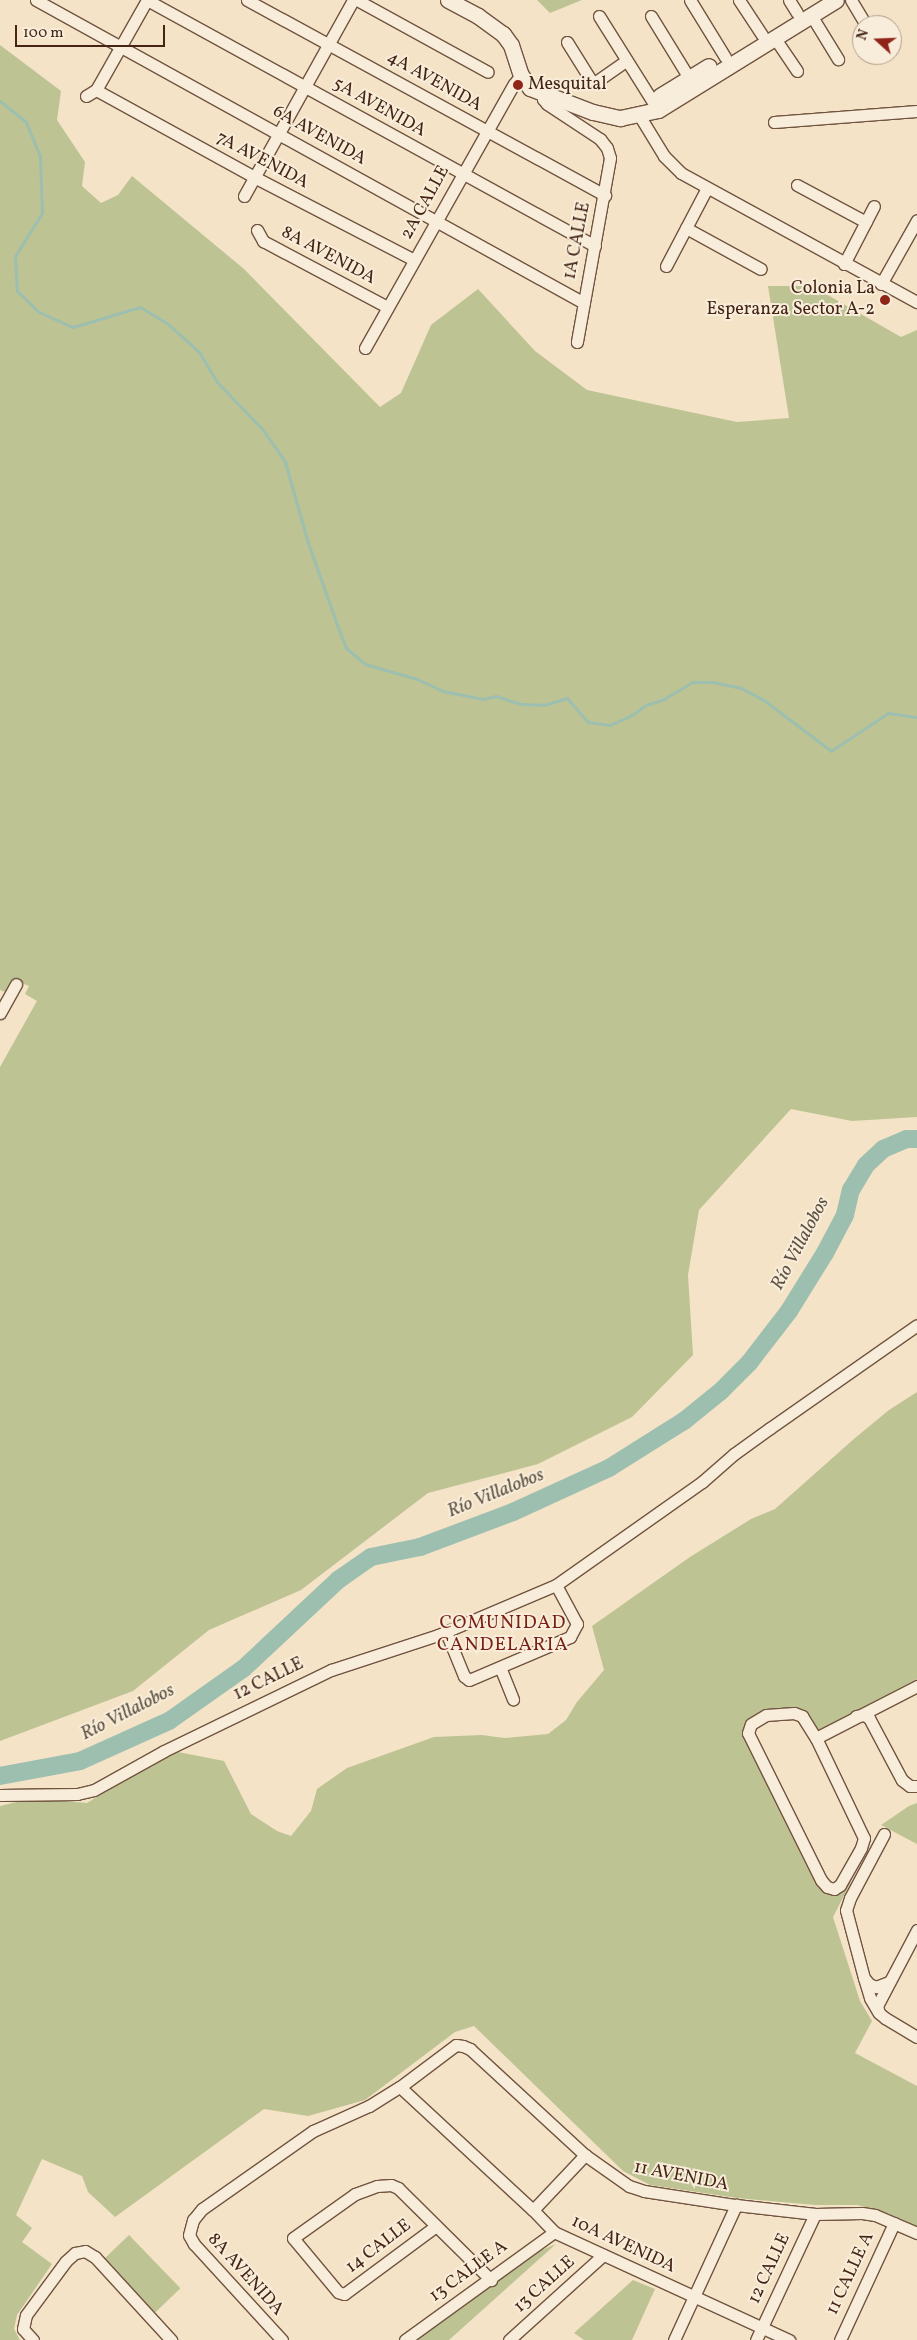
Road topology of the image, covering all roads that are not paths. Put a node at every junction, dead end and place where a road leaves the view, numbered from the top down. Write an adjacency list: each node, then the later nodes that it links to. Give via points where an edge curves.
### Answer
1 (36, 0): 20 (street, 6A AVENIDA)
2 (147, 0): 20 (street); 28 (street, 5A AVENIDA)
3 (247, 0): 19 (street, 4A AVENIDA)
4 (353, 0): 19 (street)
5 (357, 0): 25 (street)
6 (448, 0): 26 (main road, via 503,34)
7 (690, 0): 21 (street)
8 (739, 0): 17 (street)
9 (789, 0): 13 (street)
10 (820, 0): 13 (main road)
11 (836, 0): 13 (main road)
12 (851, 0): 14 (street)
13 (804, 14): 17 (main road); 22 (street)
14 (860, 15)
15 (599, 16): 23 (street)
16 (651, 16): 27 (street)
17 (768, 36): 21 (main road); 24 (street); 30 (main road)
18 (567, 42): 23 (street, via 592,82)
19 (329, 45): 28 (street); 34 (street, 4A AVENIDA)
20 (121, 47): 35 (street, 6A AVENIDA); 37 (street, 7A AVENIDA, via 91,93)
21 (725, 57): 27 (main road)
22 (838, 59)
23 (626, 61): 30 (street)
24 (797, 71)
25 (488, 72)
26 (521, 75): 29 (main road, via 530,88); 34 (street, 2A CALLE)
27 (689, 78): 30 (main road)
28 (306, 87): 35 (street); 36 (street, 5A AVENIDA)
29 (543, 94): 32 (main road, via 602,115 620,118); 40 (street, 1A CALLE, via 547,104 600,139 607,148 610,163)
30 (655, 105): 32 (main road)
31 (917, 111): 33 (street)
32 (638, 115): 39 (street, via 672,166)
33 (774, 122)
34 (487, 131): 36 (street, 2A CALLE); 40 (street, 4A AVENIDA)
35 (280, 135): 37 (street); 44 (street, 6A AVENIDA)
36 (463, 174): 44 (street, 2A CALLE); 48 (street, 5A AVENIDA)
37 (256, 178): 41 (street); 49 (street, 7A AVENIDA)
38 (797, 185): 45 (street)
39 (707, 188): 46 (street); 50 (street)
40 (605, 195): 48 (street, 1A CALLE)
41 (244, 196)
42 (874, 206): 45 (street)
43 (917, 220): 53 (street)
44 (436, 221): 49 (street, 2A CALLE); 55 (street, 6A AVENIDA)
45 (866, 222): 50 (street)
46 (686, 228): 51 (street); 52 (street)
47 (257, 230): 56 (street, 8A AVENIDA, via 263,241)
48 (595, 246): 55 (street, 1A CALLE)
49 (414, 260): 56 (street, 2A CALLE)
50 (844, 264): 53 (street)
51 (666, 266)
52 (761, 269)
53 (881, 284): 54 (street)
54 (917, 302)
55 (584, 303): 57 (street, 1A CALLE)
56 (387, 307): 58 (street, 2A CALLE)
57 (577, 342)
58 (365, 348)
59 (16, 984): 60 (street)
60 (0, 1013)
61 (917, 1325): 62 (street, 12 CALLE)
62 (556, 1585): 63 (street, 12 CALLE); 64 (street, via 577,1624 574,1633)
63 (446, 1632): 64 (street, via 465,1678 469,1680); 70 (street, 12 CALLE, via 332,1670 164,1751 94,1790 77,1794)
64 (500, 1667): 66 (street)
65 (917, 1686): 67 (street)
66 (513, 1699)
67 (856, 1716): 68 (street); 69 (street, via 869,1718 904,1782)
68 (816, 1738): 68 (street, via 864,1839 840,1886 834,1889 821,1880 748,1730 751,1724 770,1714 794,1713 802,1716)
69 (917, 1786)
70 (0, 1795)
71 (884, 1834): 75 (street, via 847,1906)
72 (917, 1930): 74 (street)
73 (917, 1951): 74 (street, via 910,1951)
74 (902, 1958): 76 (street)
75 (864, 1978): 76 (street, via 876,1987); 77 (street)
76 (889, 1982): 77 (street, via 878,2003)
77 (879, 2013): 78 (street)
78 (917, 2037)
79 (456, 2045): 80 (street, 8A AVENIDA); 81 (street, 11 AVENIDA, via 470,2049)
80 (400, 2087): 83 (street, 10A AVENIDA); 96 (street, 8A AVENIDA, via 369,2106 312,2131 206,2206 192,2220 190,2239)
81 (585, 2155): 82 (street, 11 AVENIDA, via 611,2176 636,2189); 83 (street)
82 (736, 2205): 84 (street, 11 AVENIDA); 91 (street)
83 (533, 2210): 87 (street, 10A AVENIDA)
84 (815, 2214): 85 (street, 11 AVENIDA, via 862,2213); 92 (street, 12 CALLE)
85 (894, 2223): 88 (street, 11 AVENIDA); 101 (street, 11 CALLE A)
86 (436, 2226): 86 (street, 14 CALLE, via 346,2294 342,2294 293,2238 362,2191 387,2184 398,2188); 90 (street)
87 (554, 2232): 89 (street, 10A AVENIDA); 90 (street, 13 CALLE A)
88 (917, 2233)
89 (604, 2255): 91 (street, 10A AVENIDA); 93 (street, 13 CALLE)
90 (491, 2280): 97 (street, 13 CALLE A)
91 (694, 2297): 92 (street, 10A AVENIDA); 98 (street)
92 (762, 2328): 99 (street, 12 CALLE); 100 (street, 10A AVENIDA)
93 (514, 2339)
94 (33, 2340): 95 (street, via 23,2329 26,2314 66,2261 85,2251 96,2258)
95 (171, 2340)
96 (282, 2340)
97 (405, 2340)
98 (674, 2340)
99 (756, 2340)
100 (789, 2340)
101 (840, 2340)

